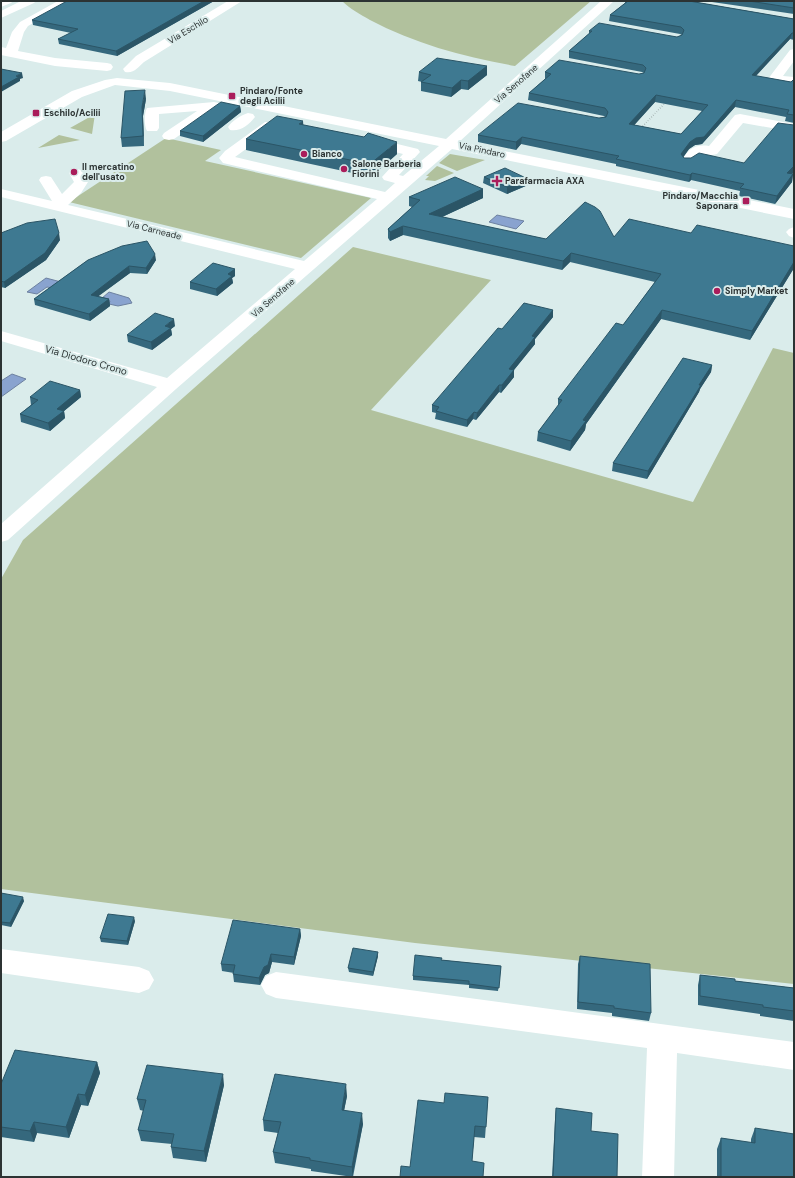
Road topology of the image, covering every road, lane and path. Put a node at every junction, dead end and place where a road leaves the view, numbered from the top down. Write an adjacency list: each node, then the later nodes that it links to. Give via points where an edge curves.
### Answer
1 (7, 1): 6 (street)
2 (30, 1): 7 (street)
3 (66, 1): 8 (street, via 24,24)
4 (236, 1): 10 (street, Via Eschilo)
5 (608, 1): 34 (street, Via Senofane, via 592,24 552,61 505,102)
6 (1, 4)
7 (1, 15)
8 (6, 52): 11 (street)
9 (794, 53): 15 (street)
10 (140, 59): 12 (street); 13 (street)
11 (55, 62): 12 (street); 14 (street)
12 (110, 66): 13 (street); 14 (street, via 93,70)
13 (130, 70): 17 (street, via 132,74 128,78); 19 (street)
14 (88, 76): 17 (street, via 96,82); 20 (street)
15 (775, 78): 16 (street); 18 (street)
16 (794, 81)
17 (114, 82): 19 (street); 20 (street)
18 (762, 83)
19 (170, 87): 21 (street, Via Pindaro)
20 (77, 94): 31 (street)
21 (226, 98): 23 (street); 24 (street, Via Pindaro)
22 (667, 101): 27 (path)
23 (212, 107): 26 (street, via 152,105); 30 (street); 40 (street, via 232,118 248,117 278,123 230,154 226,158 228,160)
24 (345, 122): 25 (street, Via Pindaro); 29 (street)
25 (365, 126): 32 (street); 34 (street, Via Pindaro)
26 (152, 128)
27 (641, 128)
28 (794, 128): 35 (street, via 741,113 712,151 699,149)
29 (329, 133)
30 (169, 136)
31 (1, 138)
32 (353, 138)
33 (375, 143): 38 (street, via 413,152 388,177)
34 (449, 144): 38 (street, Via Senofane); 42 (street, Via Pindaro)
35 (688, 161)
36 (76, 174): 41 (street, via 80,182 76,190)
37 (46, 180): 41 (street)
38 (406, 182): 40 (street, Via Senofane)
39 (1, 193): 41 (street, Via Carneade)
40 (388, 197): 43 (street, Via Senofane)
41 (59, 205): 43 (street, Via Carneade)
42 (794, 214)
43 (308, 267): 45 (street, Via Senofane)
44 (1, 336): 45 (street, Via Diodoro Crono)
45 (170, 385): 46 (street, Via Senofane)
46 (2, 533)
47 (1, 961): 48 (street)
48 (139, 980)
49 (276, 985): 50 (street)
50 (662, 1037): 51 (street); 52 (street)
51 (794, 1056)
52 (658, 1177)

